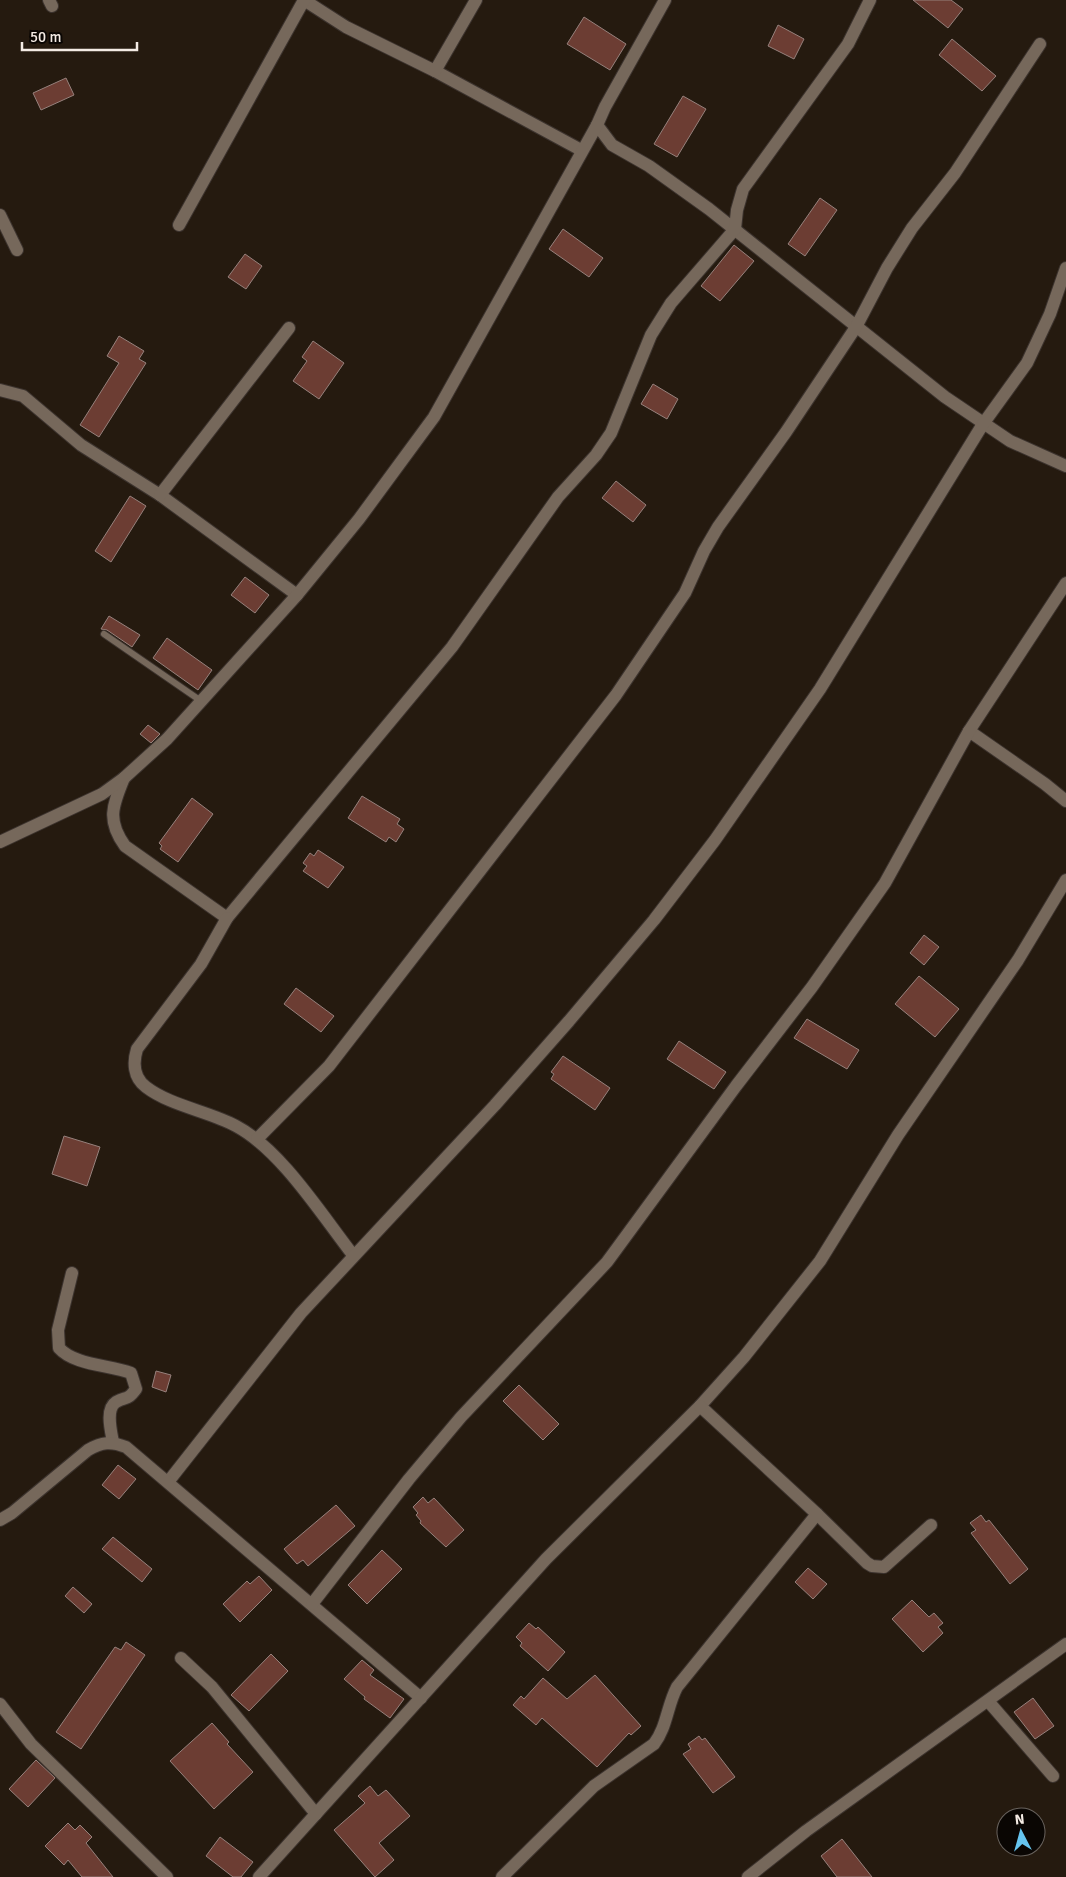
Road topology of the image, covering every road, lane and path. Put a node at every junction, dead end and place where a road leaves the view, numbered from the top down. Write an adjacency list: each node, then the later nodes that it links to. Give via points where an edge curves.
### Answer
1 (304, 0): 6 (street, via 346,28); 10 (street)
2 (476, 0): 6 (street)
3 (665, 0): 7 (street)
4 (870, 0): 11 (street, via 848,44 743,190)
5 (1040, 44): 14 (street, via 955,173 912,228)
6 (435, 71): 8 (street)
7 (597, 125): 8 (street); 11 (street, via 612,145 649,166)
8 (581, 150): 21 (street, via 434,417 359,519)
9 (0, 214): 12 (street)
10 (179, 225)
11 (735, 229): 14 (street); 29 (street, via 671,303 651,335 611,432 596,454 558,497 452,647)
12 (17, 250)
13 (1066, 268): 17 (street, via 1050,314 1027,363)
14 (856, 327): 17 (street); 30 (street, via 718,527 685,594 616,695 329,1066)
15 (289, 328): 19 (street)
16 (0, 390): 19 (street, via 23,396 82,445)
17 (984, 424): 18 (street, via 1010,441); 31 (street, via 820,689 709,848 654,920 569,1021 495,1105)
18 (1066, 466)
19 (160, 495): 21 (street)
20 (1066, 583): 24 (street)
21 (297, 595): 23 (street)
22 (104, 634): 23 (lane)
23 (201, 701): 25 (street, via 167,739)
24 (969, 731): 26 (street); 39 (street, via 885,883 812,987 612,1254 461,1417)
25 (124, 778): 27 (street, via 102,794); 29 (street, via 114,800 113,817 115,832 125,846)
26 (1066, 801)
27 (0, 842)
28 (1066, 880): 33 (street, via 1018,960 898,1135 820,1262)
29 (227, 918): 30 (street, via 201,964 145,1036 134,1060 136,1074 144,1086 236,1126)
30 (257, 1139): 31 (street, via 300,1186)
31 (353, 1255): 35 (street, via 301,1313)
32 (72, 1272): 34 (street, via 58,1330 59,1348 73,1358 131,1373 135,1380 136,1389 129,1398 116,1402 112,1407)
33 (700, 1406): 36 (street); 42 (street, via 546,1559)
34 (113, 1442): 35 (street, via 126,1447); 37 (street, via 88,1450)
35 (168, 1482): 39 (street)
36 (817, 1514): 38 (street, via 867,1563 877,1567 884,1567); 49 (street, via 677,1687 661,1735 654,1744 594,1786)
37 (0, 1520)
38 (931, 1525)
39 (312, 1604): 42 (street)
40 (1066, 1644): 43 (street)
41 (181, 1658): 46 (street, via 212,1687)
42 (421, 1698): 46 (street)
43 (988, 1701): 45 (street); 50 (street, via 806,1831)
44 (0, 1704): 47 (street, via 31,1744)
45 (1053, 1776)
46 (316, 1814): 48 (street)
47 (167, 1877)
48 (259, 1877)
49 (502, 1877)
50 (748, 1877)

